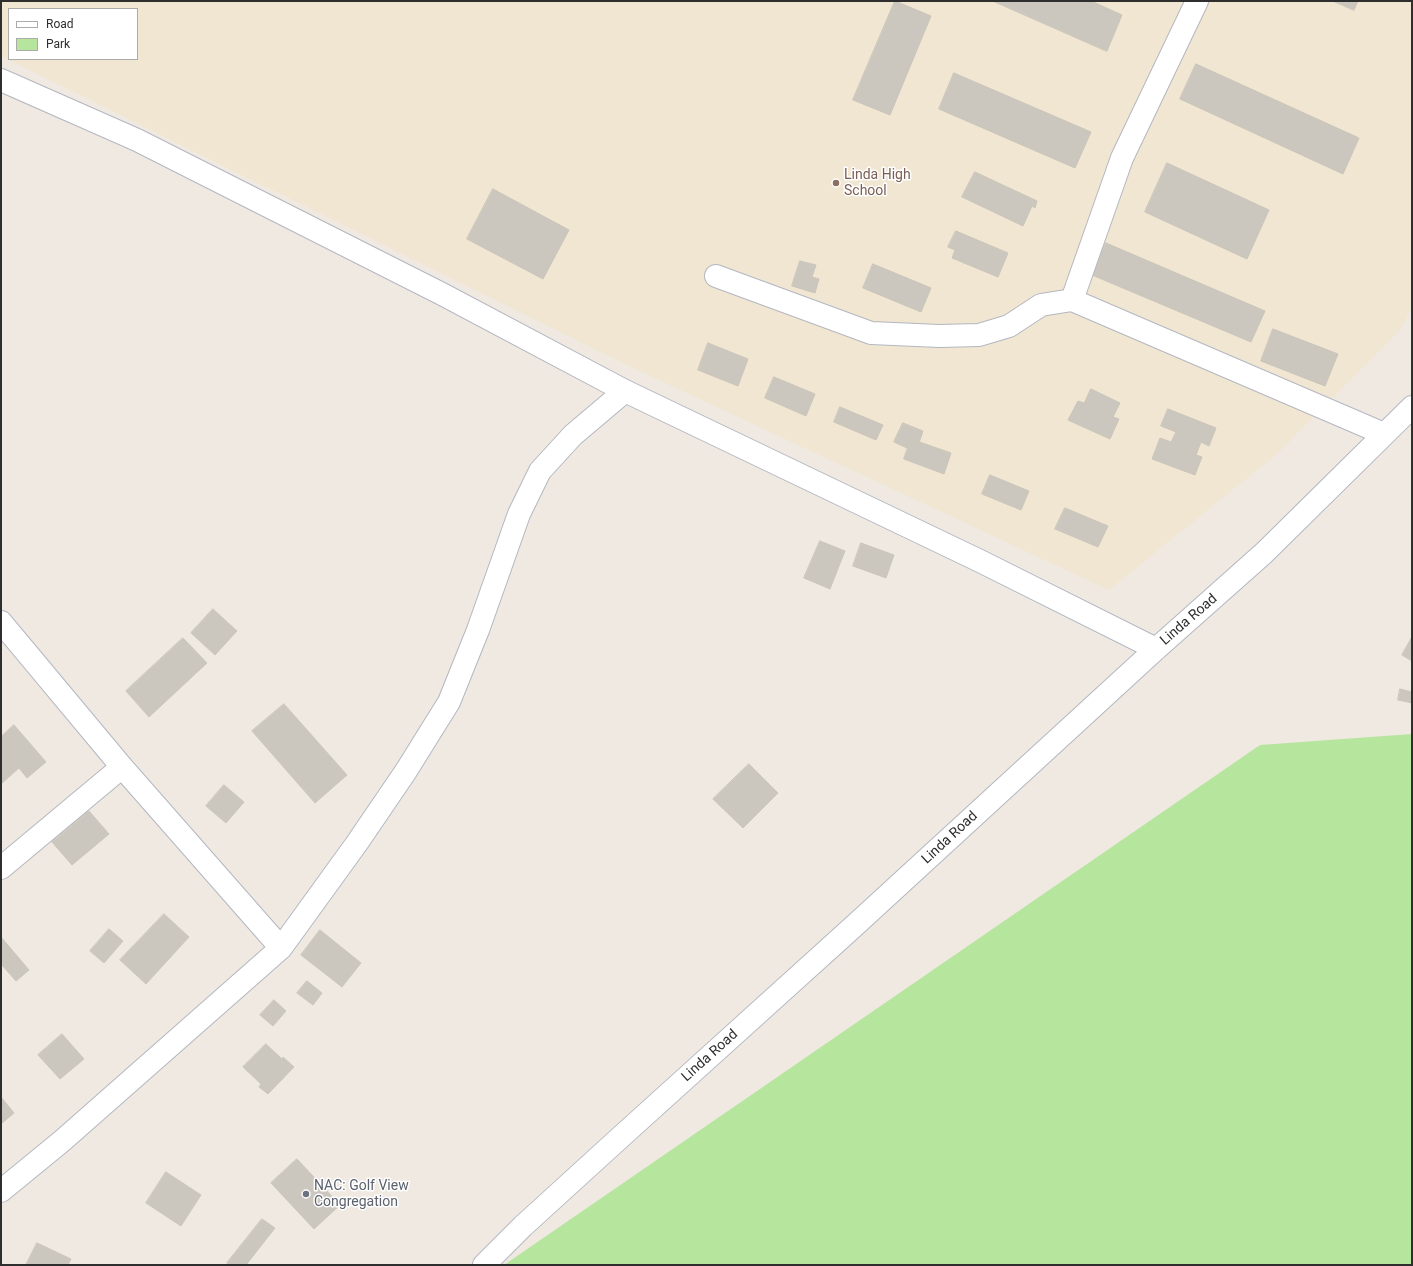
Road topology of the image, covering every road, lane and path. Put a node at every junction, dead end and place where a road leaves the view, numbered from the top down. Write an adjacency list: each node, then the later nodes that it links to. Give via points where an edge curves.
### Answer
1 (1197, 1): 4 (street, via 1122,158)
2 (1, 80): 5 (street, via 144,144 442,294)
3 (716, 276): 4 (street, via 871,333 979,335 1008,326 1041,305)
4 (1072, 300): 7 (street)
5 (626, 391): 9 (street, via 980,561); 12 (street, via 573,435 540,471 519,514 478,630 449,702 357,843)
6 (1412, 407): 7 (street, Linda Road)
7 (1384, 434): 9 (street, Linda Road, via 1264,553)
8 (1, 622): 10 (street)
9 (1156, 649): 14 (street, Linda Road, via 535,1215)
10 (122, 767): 11 (street); 12 (street)
11 (1, 868)
12 (280, 948): 13 (street, via 62,1141)
13 (1, 1191)
14 (484, 1265)

